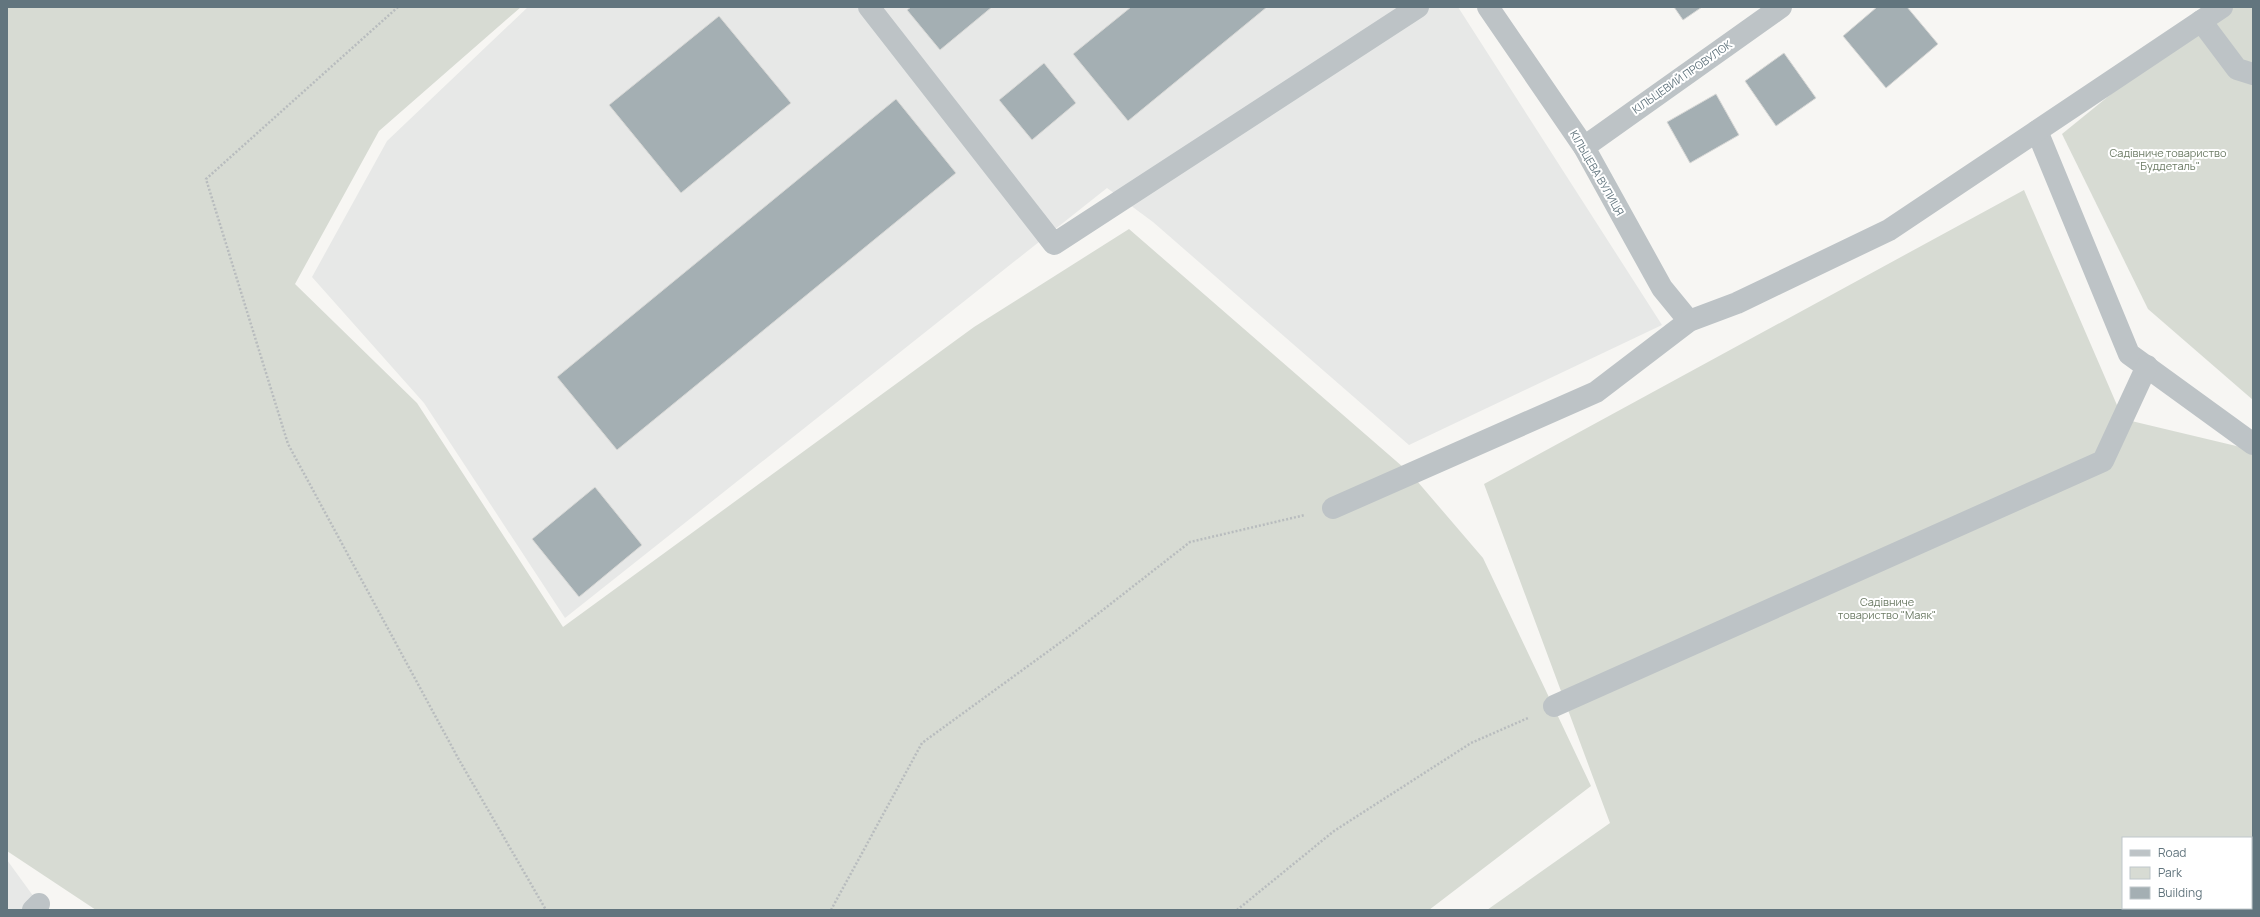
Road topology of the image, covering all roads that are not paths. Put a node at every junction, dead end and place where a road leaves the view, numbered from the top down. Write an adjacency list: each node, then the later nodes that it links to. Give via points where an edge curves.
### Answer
1 (869, 7): 2 (street, via 1054,244)
2 (1418, 7)
3 (1488, 7): 9 (street, КІЛЬЦЕВА ВУЛИЦЯ)
4 (1781, 7): 9 (street, КІЛЬЦЕВИЙ ПРОВУЛОК)
5 (2222, 7): 6 (street)
6 (2201, 21): 7 (street, via 2237,69); 8 (street)
7 (2253, 74)
8 (2037, 131): 10 (street, via 1889,230 1737,303); 11 (street, via 2129,354)
9 (1584, 147): 10 (street, КІЛЬЦЕВА ВУЛИЦЯ, via 1662,288)
10 (1689, 321): 13 (street, via 1596,392)
11 (2147, 366): 12 (street); 14 (street, via 2103,461)
12 (2253, 444)
13 (1333, 508)
14 (1554, 706)

